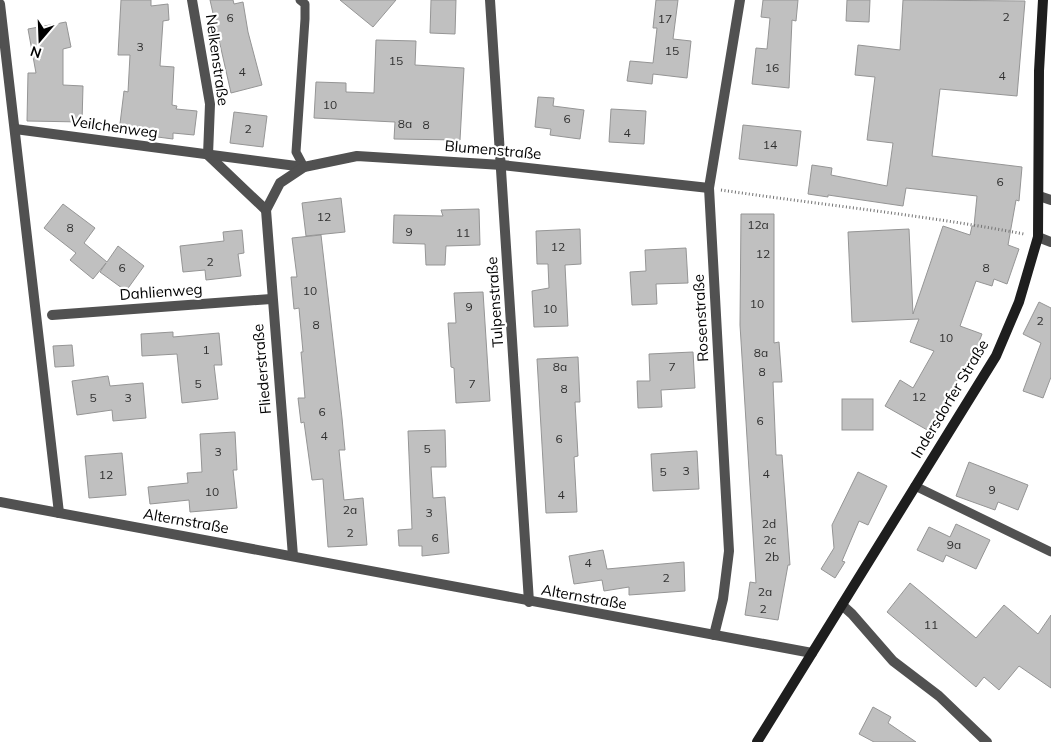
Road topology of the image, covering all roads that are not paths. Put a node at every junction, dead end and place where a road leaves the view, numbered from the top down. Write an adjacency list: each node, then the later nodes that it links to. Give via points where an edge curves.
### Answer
1 (192, 0): 8 (street, Nelkenstraße, via 210,104)
2 (300, 0): 10 (lane, via 305,4 305,18 296,152)
3 (490, 0): 9 (street, Tulpenstraße)
4 (740, 0): 11 (street, Rosenstraße)
5 (1043, 0): 12 (street, Indersdorfer Straße, via 1039,71)
6 (0, 4): 7 (street)
7 (15, 129): 8 (street, Veilchenweg); 21 (street)
8 (208, 155): 10 (street, Veilchenweg); 14 (street)
9 (502, 164): 10 (street, Blumenstraße, via 357,156); 11 (street, Blumenstraße); 24 (street, Tulpenstraße)
10 (304, 167): 14 (street, Blumenstraße, via 280,183)
11 (708, 188): 26 (street, Rosenstraße, via 729,551 723,599)
12 (1040, 196): 13 (street); 15 (street, Indersdorfer Straße)
13 (1051, 200)
14 (266, 210): 17 (street, Fliederstraße)
15 (1038, 237): 16 (street); 19 (street, Indersdorfer Straße, via 1019,302 996,356)
16 (1051, 242)
17 (271, 300): 18 (street, Dahlienweg); 23 (street, Fliederstraße)
18 (52, 314)
19 (915, 486): 22 (lane); 25 (street, Indersdorfer Straße)
20 (0, 502): 21 (street, Alternstraße)
21 (59, 513): 23 (street, Alternstraße)
22 (1051, 552)
23 (293, 556): 24 (street, Alternstraße)
24 (529, 602): 26 (street, Alternstraße)
25 (842, 605): 27 (street, Indersdorfer Straße); 29 (street, via 893,661 939,696)
26 (714, 635): 27 (street, Alternstraße)
27 (812, 653): 28 (street, Indersdorfer Straße)
28 (757, 742)
29 (987, 742)

